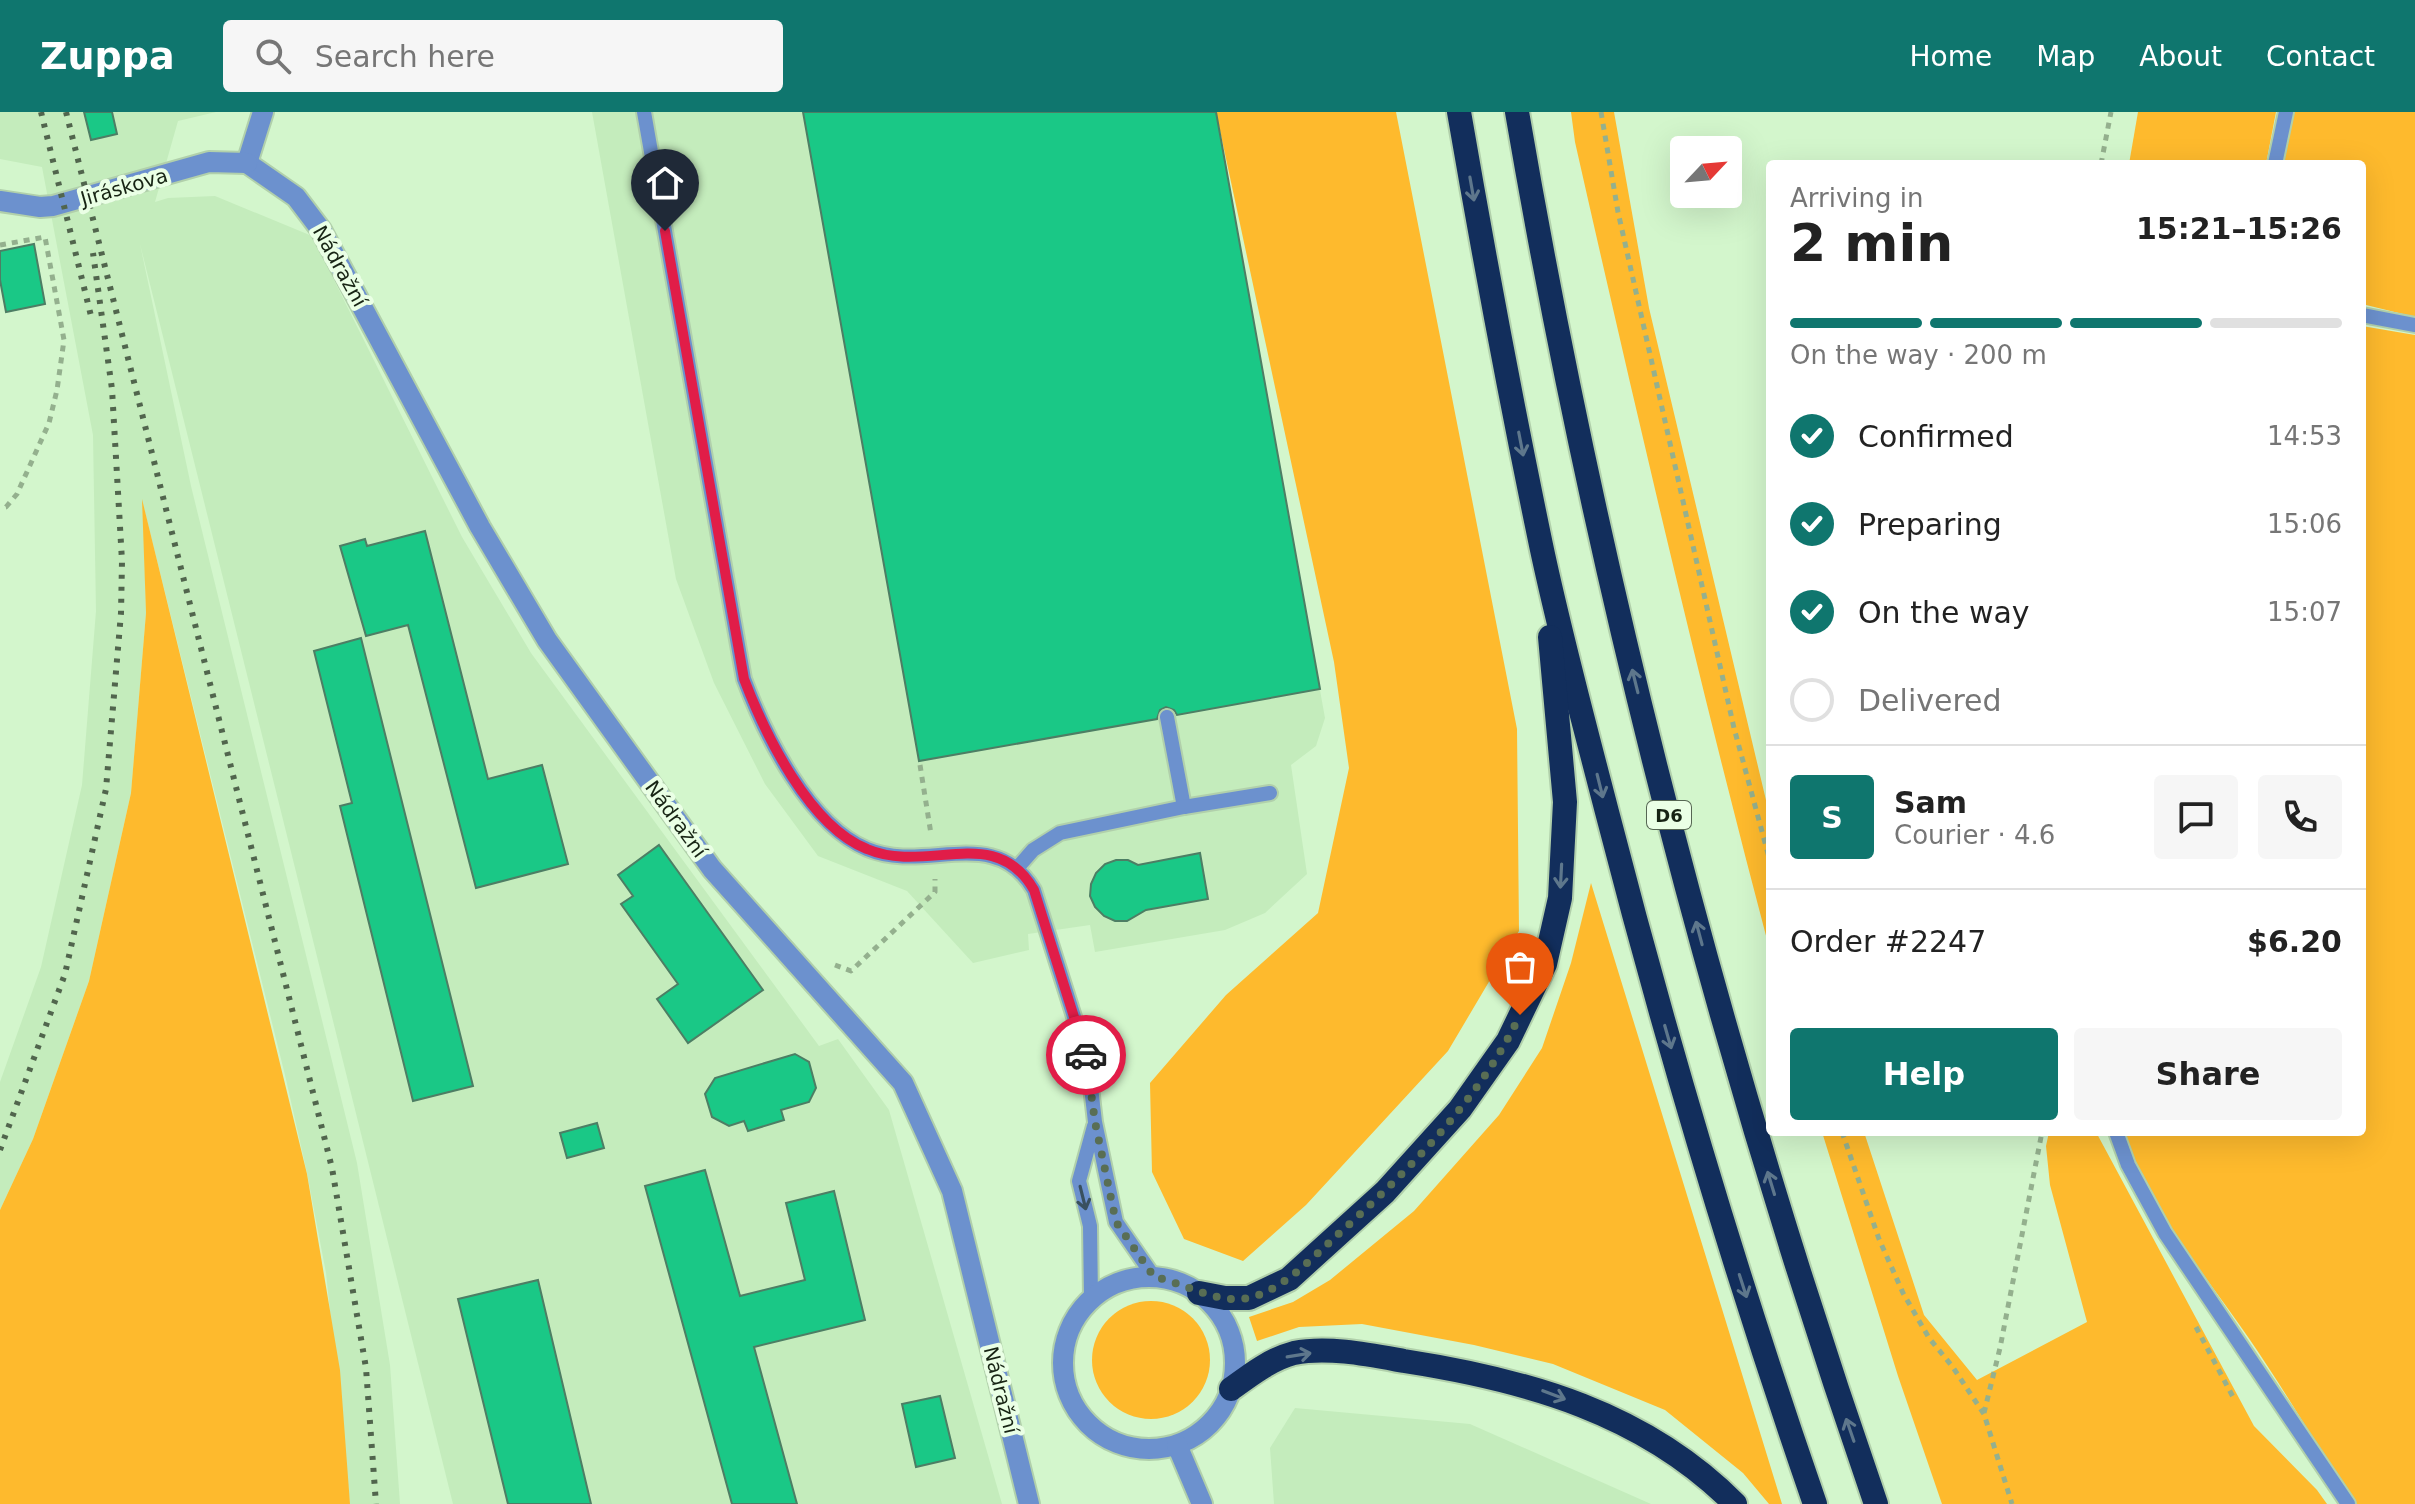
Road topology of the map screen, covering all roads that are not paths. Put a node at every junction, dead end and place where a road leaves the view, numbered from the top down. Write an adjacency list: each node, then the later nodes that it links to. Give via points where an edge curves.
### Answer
1 (263, 112): 7 (street)
2 (644, 112): 15 (lane, via 744,679 759,718 785,767 817,809 866,849 894,857 974,853)
3 (1459, 112): 11 (highway, one-way to 11)
4 (1517, 112): 27 (highway, D6, one-way to 4, via 1775,1195 1699,935 1581,448)
5 (2286, 112): 6 (lane)
6 (2276, 160)
7 (247, 163): 8 (street, Jiráskova, via 209,162 53,206); 23 (street, Nádražní, via 296,197 321,230 480,527 547,640 712,869 903,1083 952,1191)
8 (0, 201)
9 (2366, 316): 10 (lane)
10 (2415, 325)
11 (1541, 547): 19 (highway, one-way to 19, via 1565,802 1560,898 1545,964 1508,1041 1460,1109 1385,1192 1289,1279 1249,1298); 26 (highway, one-way to 26, via 1643,953 1716,1202)
12 (1167, 717): 14 (lane)
13 (1270, 793): 14 (lane)
14 (1184, 807): 15 (lane, via 1060,833)
15 (1018, 867): 16 (lane, via 1034,890 1088,1061)
16 (1095, 1122): 18 (lane, via 1116,1222); 20 (lane, one-way to 20, via 1079,1181 1090,1226)
17 (2117, 1136): 28 (lane, via 2165,1233)
18 (1154, 1277): 19 (street); 20 (street, via 1120,1281)
19 (1199, 1293): 21 (street, via 1218,1312 1230,1336 1235,1363)
20 (1091, 1298): 22 (street, via 1065,1342 1062,1369 1081,1418 1125,1446 1151,1450)
21 (1231, 1389): 22 (street, via 1219,1414 1201,1433); 25 (highway, one-way to 25, via 1296,1353 1349,1352 1446,1367 1533,1387 1614,1418 1669,1449)
22 (1177, 1445): 24 (street)
23 (1029, 1504)
24 (1202, 1504)
25 (1735, 1504)
26 (1815, 1504)
27 (1876, 1504)
28 (2348, 1504)

